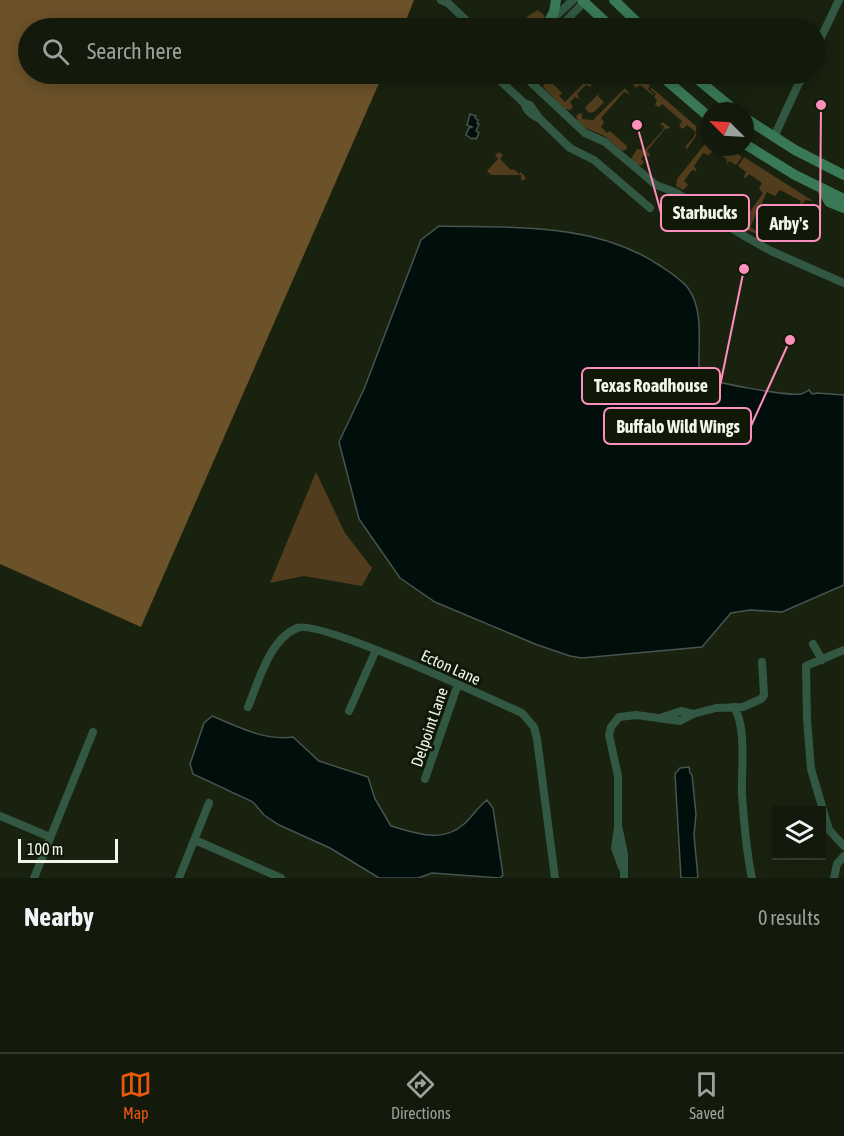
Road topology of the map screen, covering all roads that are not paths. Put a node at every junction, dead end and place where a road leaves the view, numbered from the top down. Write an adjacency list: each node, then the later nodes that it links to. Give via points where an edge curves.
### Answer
1 (441, 0): 8 (street)
2 (556, 0): 9 (main road)
3 (614, 0): 7 (main road)
4 (625, 0): 7 (main road)
5 (839, 0): 14 (street)
6 (581, 1): 10 (street); 11 (street); 12 (main road)
7 (628, 14): 13 (main road)
8 (464, 18)
9 (550, 18)
10 (557, 18)
11 (567, 18)
12 (601, 18)
13 (632, 18)
14 (826, 27)
15 (506, 84): 28 (street, via 526,110)
16 (533, 84): 30 (street, via 585,133 605,142 656,185 675,192 771,250)
17 (670, 84): 21 (main road)
18 (703, 84): 20 (main road)
19 (798, 84): 23 (street)
20 (725, 102)
21 (700, 109)
22 (754, 124): 23 (main road)
23 (774, 137): 25 (main road)
24 (754, 150): 26 (main road)
25 (844, 175)
26 (822, 189): 27 (main road); 29 (main road, via 829,202)
27 (844, 199)
28 (650, 208)
29 (844, 208)
30 (844, 283)
31 (813, 644): 34 (street)
32 (376, 650): 36 (street, Ecton Lane); 37 (street, Ecton Lane, via 321,629 300,627 282,637 275,647); 39 (street)
33 (844, 651): 34 (street)
34 (822, 660): 46 (street, via 806,666 811,769 829,830)
35 (762, 662): 38 (street, via 761,699)
36 (458, 684): 41 (street, Delpoint Lane); 51 (street, Ecton Lane, via 522,713 534,727)
37 (248, 707)
38 (734, 707): 52 (street, via 716,708 680,721 636,715 619,717 611,727); 53 (street, via 743,754 742,793)
39 (349, 711)
40 (93, 732): 44 (street)
41 (425, 779)
42 (209, 803): 45 (street)
43 (0, 816): 44 (street)
44 (51, 837): 48 (street)
45 (195, 840): 49 (street); 50 (street)
46 (844, 846)
47 (844, 856): 54 (street, via 837,864)
48 (34, 878)
49 (179, 878)
50 (281, 878)
51 (555, 878)
52 (624, 878)
53 (752, 878)
54 (834, 878)

